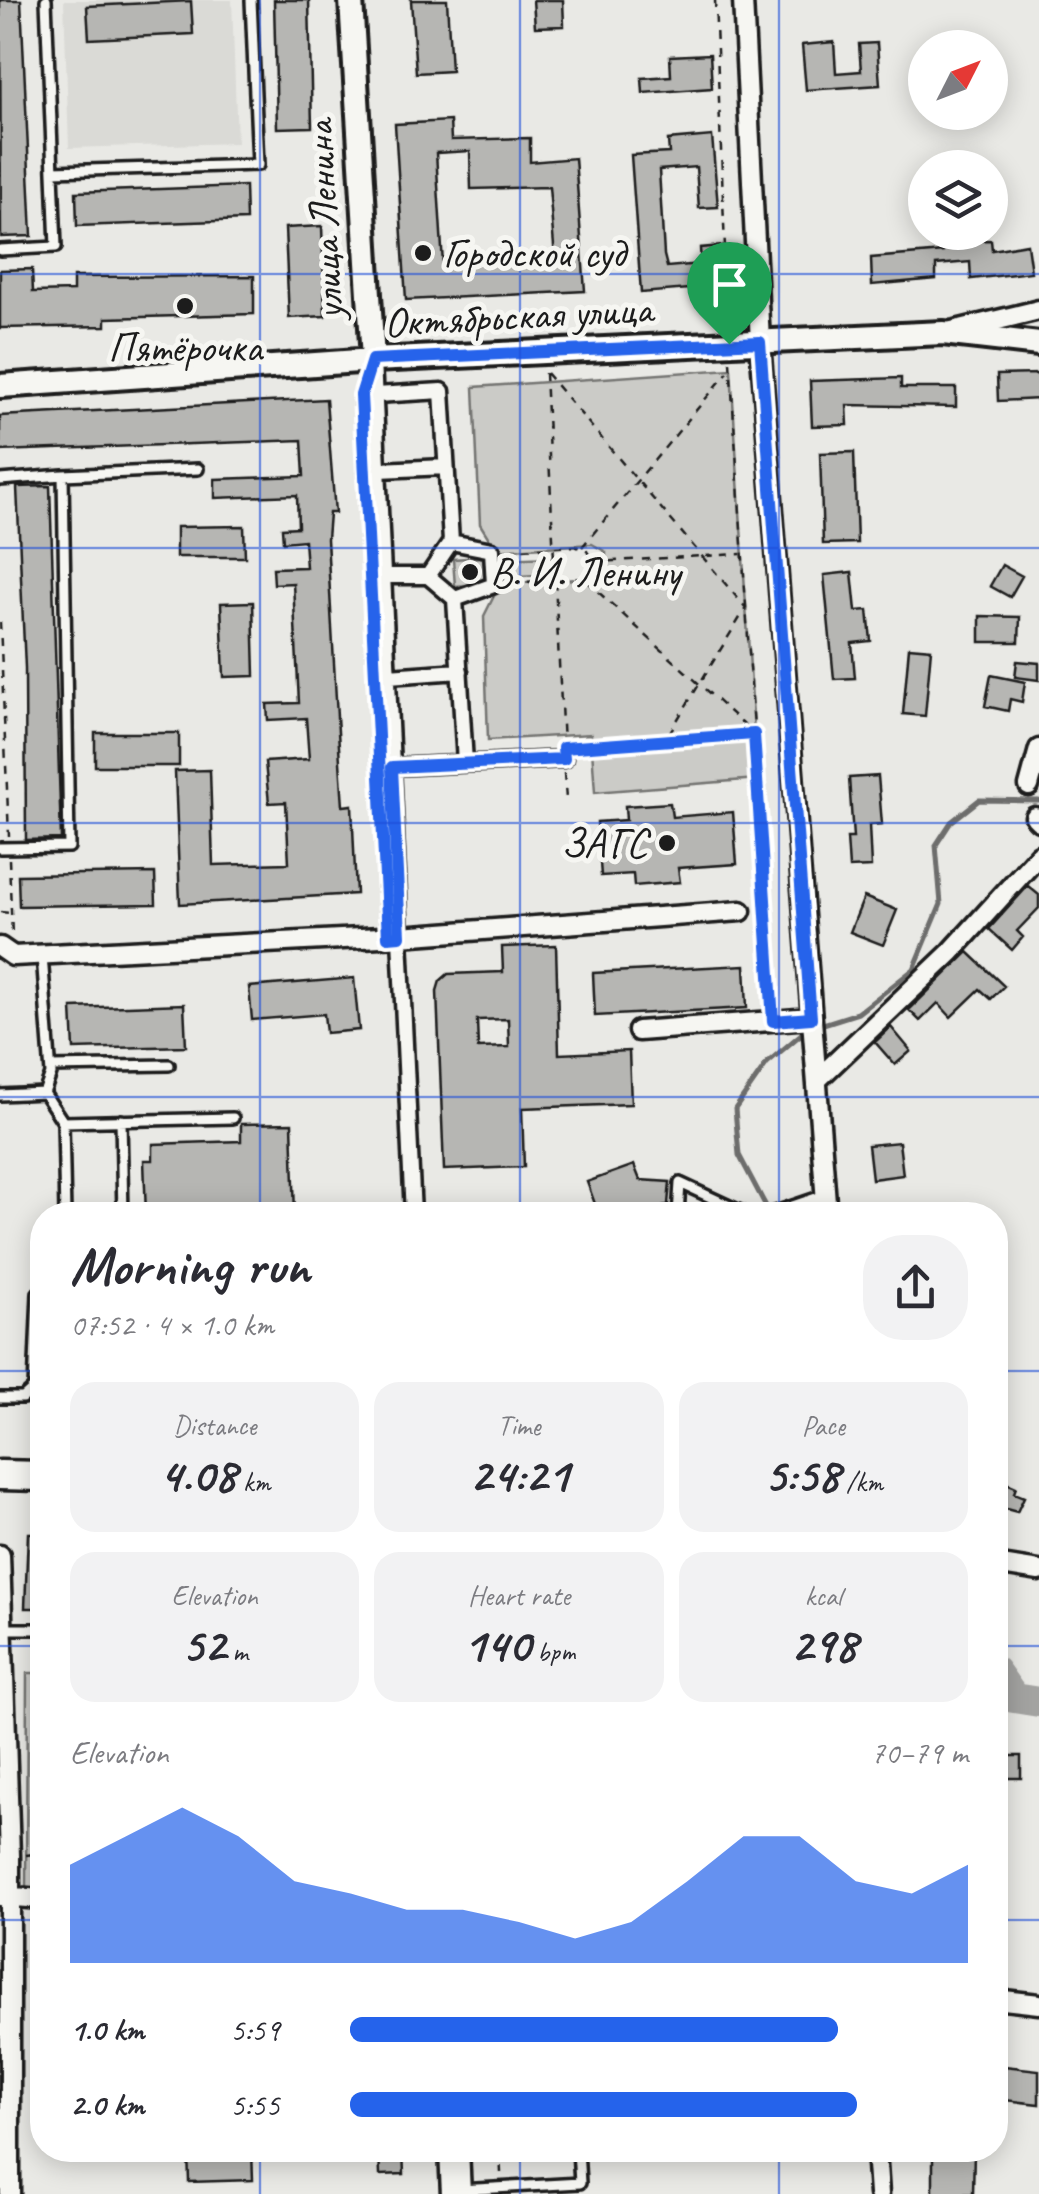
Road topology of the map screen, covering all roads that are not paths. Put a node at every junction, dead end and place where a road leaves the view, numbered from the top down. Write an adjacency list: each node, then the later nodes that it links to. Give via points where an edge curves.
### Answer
1 (46, 0): 5 (lane)
2 (251, 0): 5 (lane, via 258,165)
3 (352, 0): 11 (street, улица Ленина)
4 (743, 0): 9 (street)
5 (53, 171): 6 (lane, via 56,248)
6 (0, 250)
7 (1039, 310): 8 (street)
8 (944, 333): 9 (street, Октябрьская улица); 10 (street, Октябрьская улица)
9 (760, 342): 11 (street, Октябрьская улица); 36 (street)
10 (1039, 344)
11 (372, 360): 12 (street, Октябрьская улица); 13 (street, улица Ленина)
12 (0, 386)
13 (368, 395): 14 (street, via 442,391); 16 (street, улица Ленина); 33 (lane)
14 (446, 466): 16 (street); 19 (street)
15 (198, 469): 17 (lane)
16 (379, 470): 20 (street, улица Ленина)
17 (63, 475): 18 (lane); 30 (lane, via 70,847)
18 (0, 480)
19 (451, 542): 21 (street); 22 (street, via 492,550 494,584)
20 (384, 576): 21 (street); 24 (street, улица Ленина)
21 (428, 576): 22 (street)
22 (456, 599): 23 (street)
23 (460, 671): 24 (street); 27 (street)
24 (388, 676): 28 (street, улица Ленина)
25 (1039, 749): 29 (street)
26 (564, 759): 27 (street)
27 (465, 763): 28 (street)
28 (392, 767): 33 (street, улица Ленина)
29 (1029, 786)
30 (4, 848)
31 (1039, 855): 40 (street, via 951,952)
32 (741, 912): 33 (street)
33 (394, 937): 35 (street); 49 (street, улица Ленина)
34 (6, 952): 35 (street)
35 (42, 955): 39 (lane)
36 (811, 1018): 37 (street); 40 (street)
37 (638, 1031)
38 (169, 1065): 39 (lane)
39 (51, 1067): 41 (lane)
40 (818, 1079): 46 (street)
41 (44, 1094): 42 (lane); 45 (lane)
42 (0, 1095)
43 (233, 1118): 44 (lane)
44 (121, 1120): 45 (lane); 48 (lane)
45 (63, 1122): 47 (lane)
46 (826, 1194): 52 (lane); 53 (street)
47 (66, 1202)
48 (123, 1202)
49 (412, 1202)
50 (679, 1202): 51 (lane, via 680,1183)
51 (721, 1202)
52 (803, 1202)
53 (826, 1202)
54 (30, 1392): 55 (lane)
55 (0, 1398)
56 (0, 1476): 57 (main road)
57 (30, 1476)
58 (0, 1555): 61 (street)
59 (1008, 1566): 60 (street)
60 (1039, 1571)
61 (2, 1628): 62 (lane); 63 (street)
62 (30, 1628)
63 (4, 1789): 64 (street)
64 (5, 1897): 65 (street); 72 (street)
65 (30, 1898)
66 (1008, 2000): 67 (street)
67 (1039, 2004)
68 (455, 2162): 71 (main road)
69 (579, 2162): 71 (lane, via 580,2183)
70 (877, 2162): 73 (street)
71 (456, 2192)
72 (10, 2194)
73 (879, 2194)

